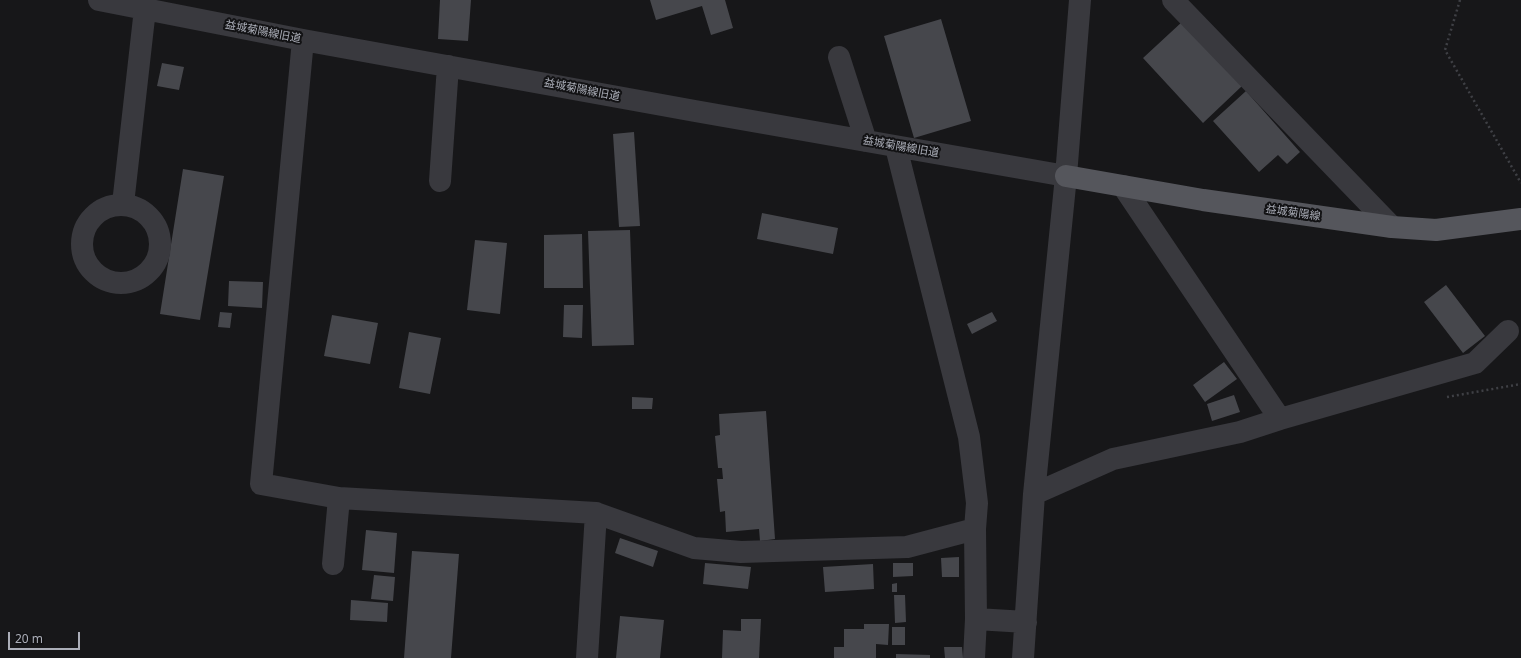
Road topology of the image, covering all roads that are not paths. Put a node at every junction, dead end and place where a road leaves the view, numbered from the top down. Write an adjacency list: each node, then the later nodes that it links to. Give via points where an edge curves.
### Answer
1 (99, 0): 4 (street, 益城菊陽線旧道)
2 (1080, 0): 10 (street)
3 (1173, 0): 15 (street)
4 (145, 9): 5 (street, 益城菊陽線旧道); 13 (street)
5 (303, 40): 7 (street, 益城菊陽線旧道); 19 (street, via 261,484)
6 (839, 57): 8 (street)
7 (448, 66): 8 (street, 益城菊陽線旧道); 11 (street)
8 (866, 141): 9 (street, 益城菊陽線旧道)
9 (896, 147): 10 (street, 益城菊陽線旧道); 21 (street, via 969,437 977,503)
10 (1066, 176): 12 (main road, 益城菊陽線); 18 (street)
11 (440, 181)
12 (1123, 186): 15 (main road, 益城菊陽線); 17 (street)
13 (123, 204)
14 (1521, 219): 15 (main road, 益城菊陽線, via 1436,230)
15 (1392, 227)
16 (1508, 331): 17 (street, via 1475,363)
17 (1280, 419): 18 (street, via 1240,432 1113,459)
18 (1034, 494): 24 (street)
19 (339, 498): 20 (street); 22 (street)
20 (596, 513): 21 (street, via 694,548 741,552 907,547); 25 (street)
21 (975, 529): 23 (street)
22 (333, 564)
23 (976, 619): 24 (street); 26 (street)
24 (1026, 622): 27 (street)
25 (587, 658)
26 (974, 658)
27 (1023, 658)

